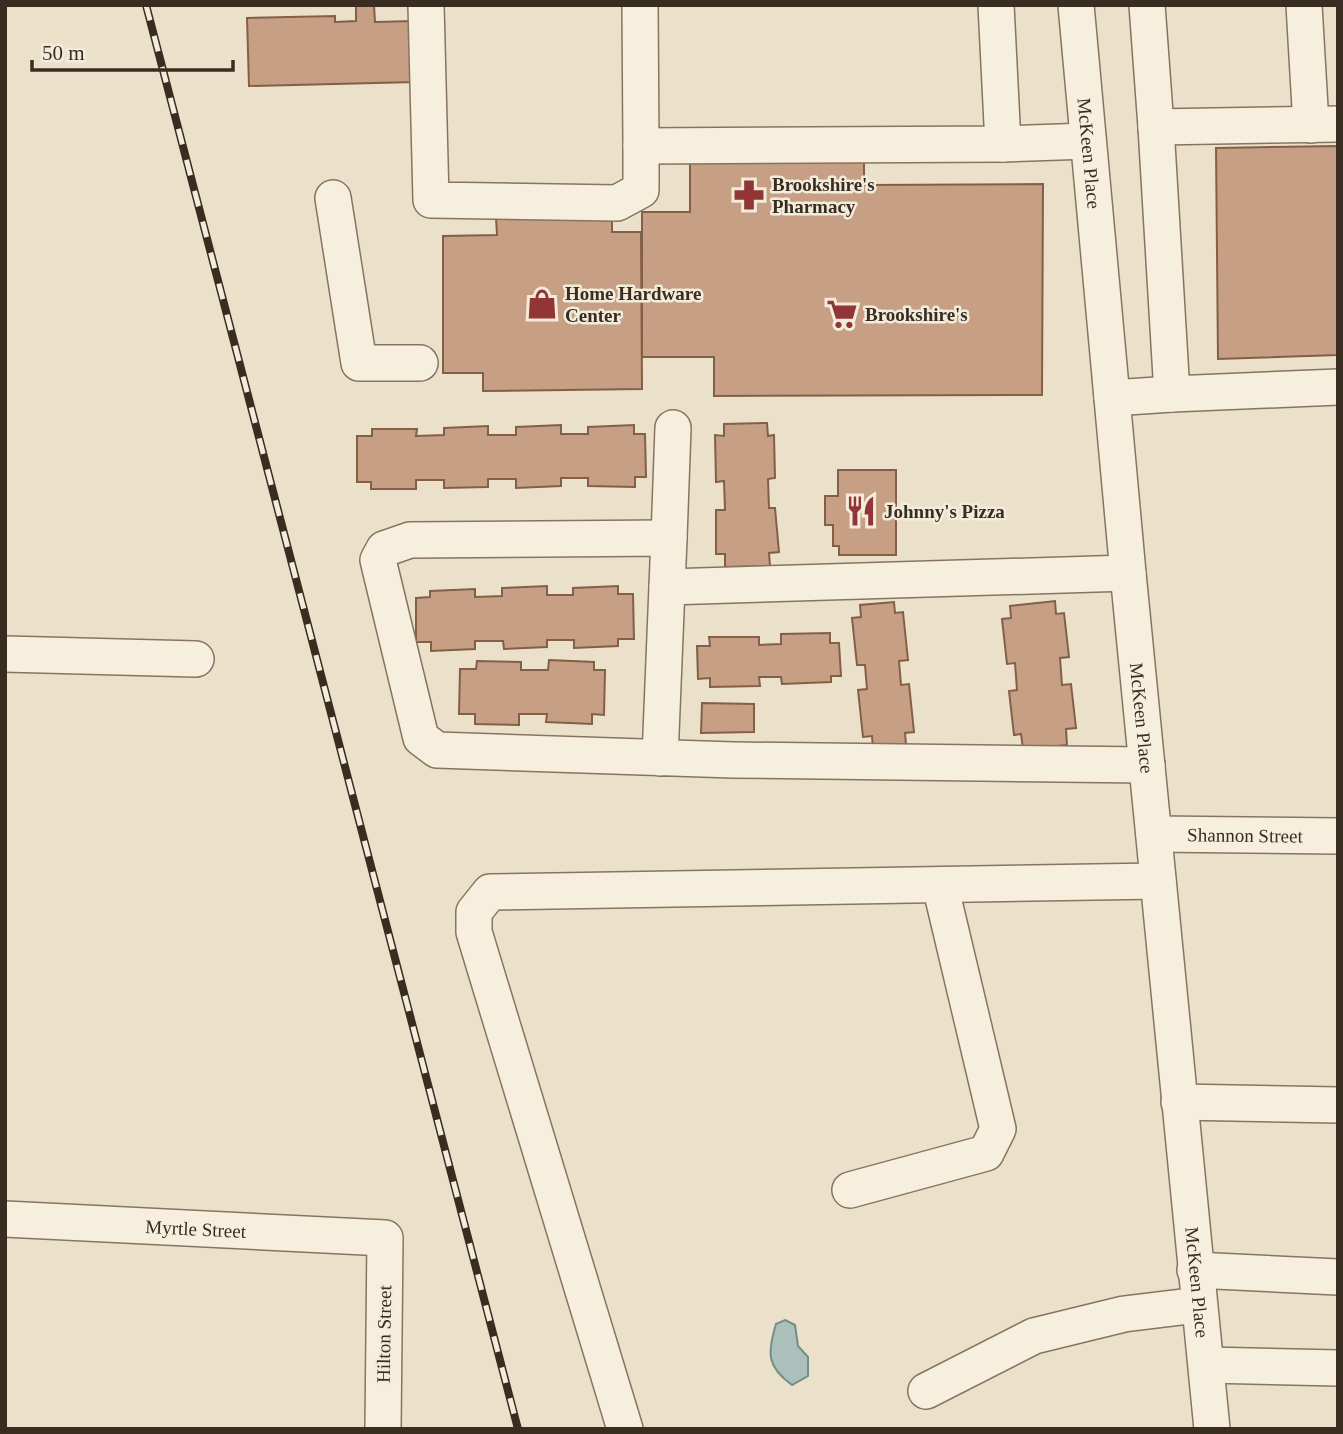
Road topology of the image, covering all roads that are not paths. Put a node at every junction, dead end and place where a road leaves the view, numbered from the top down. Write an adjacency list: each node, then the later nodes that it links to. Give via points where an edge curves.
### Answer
1 (426, 5): 11 (street, via 431,200 617,203 641,190)
2 (640, 5): 11 (street)
3 (996, 5): 10 (street)
4 (1076, 5): 9 (street, McKeen Place)
5 (1147, 5): 8 (street)
6 (1304, 5): 7 (street)
7 (1324, 125): 8 (street)
8 (1156, 127): 15 (street)
9 (1088, 141): 10 (street); 16 (street, McKeen Place)
10 (1003, 144): 11 (street)
11 (641, 146)
12 (333, 198): 13 (street, via 359,363)
13 (420, 363)
14 (1338, 387): 15 (street)
15 (1172, 394): 16 (street)
16 (1112, 398): 19 (street, McKeen Place)
17 (673, 428): 18 (street)
18 (669, 538): 20 (street); 23 (street, via 410,541 384,549 378,561 421,738 437,750)
19 (1128, 573): 20 (street); 24 (street, McKeen Place)
20 (667, 587): 23 (street)
21 (5, 654): 22 (street)
22 (196, 659)
23 (660, 758): 24 (street)
24 (1147, 765): 25 (street, McKeen Place)
25 (1154, 834): 26 (street, Shannon Street); 27 (street, McKeen Place)
26 (1338, 836)
27 (1158, 881): 28 (street); 29 (street, McKeen Place)
28 (940, 885): 31 (street, via 998,1129 986,1153); 41 (street, via 490,892 474,912 474,932)
29 (1179, 1102): 30 (street); 34 (street, McKeen Place)
30 (1338, 1105)
31 (850, 1189)
32 (5, 1219): 33 (street, Myrtle Street)
33 (385, 1238): 40 (street, Hilton Street)
34 (1195, 1270): 35 (street); 36 (street, McKeen Place)
35 (1338, 1277)
36 (1198, 1305): 37 (street, McKeen Place); 39 (street, via 1124,1314 1034,1336)
37 (1207, 1366): 38 (street); 42 (street, McKeen Place)
38 (1338, 1368)
39 (926, 1391)
40 (383, 1429)
41 (625, 1429)
42 (1212, 1429)

